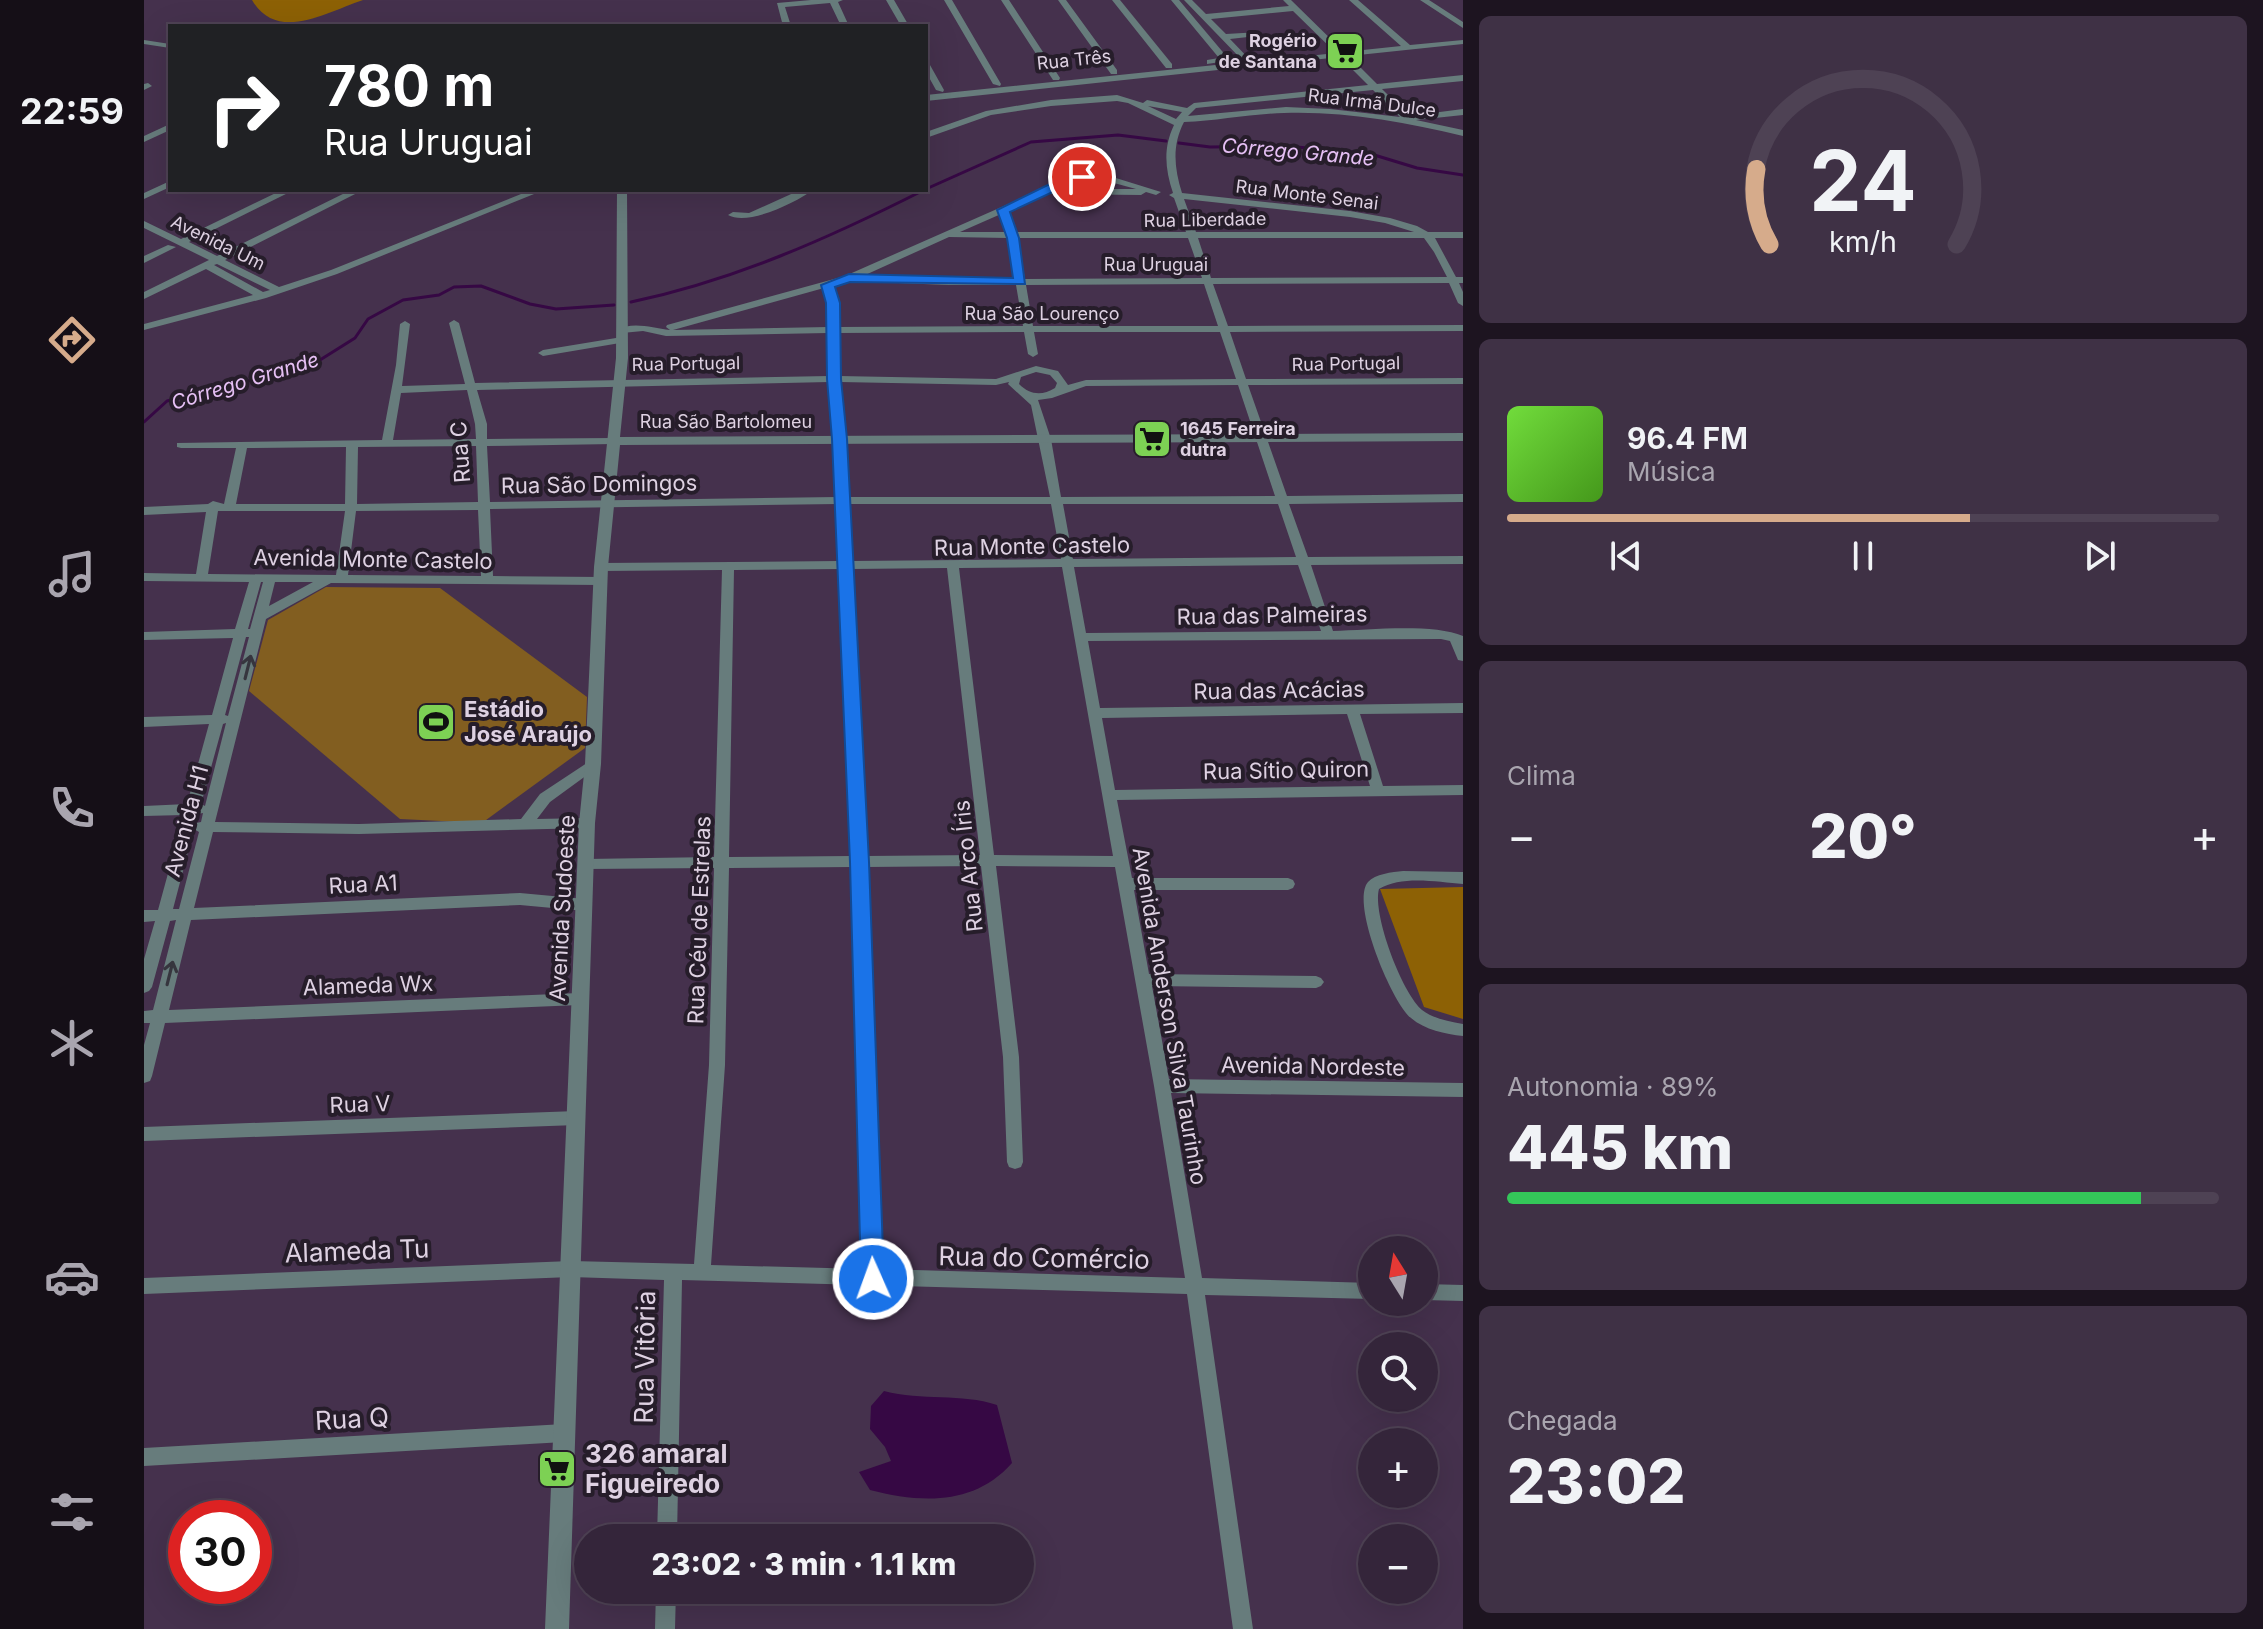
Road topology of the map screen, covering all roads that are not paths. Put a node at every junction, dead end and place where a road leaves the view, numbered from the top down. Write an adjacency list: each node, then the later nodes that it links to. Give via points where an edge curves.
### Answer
1 (839, 0): 12 (street)
2 (890, 0): 17 (street)
3 (948, 0): 33 (street)
4 (1005, 0): 30 (street)
5 (1062, 0): 29 (street)
6 (1116, 0): 27 (street)
7 (1175, 0): 27 (street, Rua Três, via 1224,58)
8 (1188, 0): 14 (street)
9 (1287, 0): 13 (street)
10 (1353, 0): 24 (street)
11 (1424, 0): 18 (street)
12 (833, 1): 15 (street, via 779,6); 16 (street)
13 (1295, 8): 14 (street); 25 (street)
14 (1204, 17): 20 (street)
15 (786, 24)
16 (844, 24)
17 (904, 24)
18 (1463, 26)
19 (1257, 34): 20 (street)
20 (1224, 37): 26 (street)
21 (144, 42): 23 (street)
22 (1463, 42): 24 (street)
23 (168, 46)
24 (1408, 48): 25 (street)
25 (1342, 55): 26 (street); 34 (street)
26 (1249, 63): 32 (street)
27 (1169, 66): 29 (street, Rua Três)
28 (928, 69): 35 (street)
29 (1114, 72): 30 (street, Rua Três)
30 (1056, 78): 33 (street, Rua Três)
31 (1463, 78): 34 (street)
32 (1104, 80): 37 (street); 39 (street)
33 (997, 84): 35 (street, Rua Três)
34 (1375, 87): 43 (street, via 1198,105); 44 (street)
35 (940, 90): 36 (street, Rua Três)
36 (928, 91)
37 (973, 93): 38 (street); 42 (street)
38 (928, 98)
39 (1117, 98): 40 (street, Rua Irmã Dulce); 42 (street, Rua Irmã Dulce)
40 (1131, 101): 43 (street, Rua Irmã Dulce); 43 (street)
41 (1463, 112): 44 (street)
42 (989, 113): 47 (street, Rua Irmã Dulce)
43 (1182, 118): 44 (street, Rua Irmã Dulce, via 1304,110); 58 (street, via 1169,167)
44 (1408, 120): 46 (street, Rua Irmã Dulce)
45 (168, 128): 48 (street)
46 (1463, 133)
47 (928, 134)
48 (144, 139)
49 (168, 185): 57 (street)
50 (285, 192): 68 (street)
51 (354, 192): 70 (street)
52 (534, 192): 76 (street)
53 (622, 192): 88 (street, Avenida Sudoeste)
54 (804, 192): 60 (street, via 750,216)
55 (1043, 192): 56 (street); 56 (street, via 1093,176); 59 (street)
56 (1156, 192): 58 (street, Rua Monte Senai)
57 (144, 196)
58 (1179, 196): 64 (street, Rua Monte Senai, via 1369,217); 66 (street)
59 (1004, 210): 63 (street); 67 (street)
60 (733, 215)
61 (144, 224): 68 (street, Avenida Um)
62 (144, 233): 68 (street, Avenida Um)
63 (946, 235): 67 (street, Rua Liberdade); 71 (street)
64 (1428, 235): 65 (street, Rua Liberdade); 66 (street, Rua Liberdade); 73 (street)
65 (1463, 235)
66 (1194, 236): 67 (street, Rua Liberdade); 72 (street)
67 (1013, 238): 74 (street)
68 (176, 245): 69 (street); 70 (street, Avenida Um)
69 (144, 260)
70 (213, 263): 76 (street, Avenida Um); 77 (street); 78 (street, Avenida Um)
71 (849, 278): 74 (street, Rua Uruguai); 75 (street)
72 (1208, 280): 73 (street, Rua Uruguai); 74 (street, Rua Uruguai); 87 (street)
73 (1457, 280): 79 (street)
74 (1020, 282): 86 (street)
75 (828, 285): 83 (street, via 661,329); 85 (street)
76 (278, 290): 78 (street)
77 (144, 296)
78 (262, 296): 82 (street)
79 (1463, 303)
80 (454, 323): 99 (street, Rua C)
81 (405, 324): 100 (street)
82 (144, 327)
83 (643, 328): 85 (street, Rua São Lourenço, via 666,333); 88 (street, Rua São Lourenço)
84 (1463, 328): 87 (street, Rua São Lourenço)
85 (833, 330): 86 (street, Rua São Lourenço); 93 (street)
86 (1030, 330): 87 (street, Rua São Lourenço); 90 (street)
87 (1223, 330): 97 (street)
88 (622, 335): 89 (street); 98 (street, Avenida Sudoeste)
89 (543, 353)
90 (1033, 354): 91 (street); 92 (street)
91 (1053, 373): 92 (street); 96 (street); 102 (street, via 1063,383)
92 (1019, 374): 94 (street, via 996,382); 101 (street, Avenida Anderson Silva Taurinho, via 1013,384)
93 (834, 379): 94 (street, Rua Portugal); 98 (street, Rua Portugal); 106 (street)
94 (977, 380): 101 (street)
95 (1463, 381): 97 (street, Rua Portugal)
96 (1086, 383): 97 (street, Rua Portugal); 102 (street)
97 (1242, 383): 105 (street)
98 (617, 384): 99 (street, Rua Portugal); 108 (street, Avenida Sudoeste)
99 (469, 387): 100 (street, Rua Portugal); 110 (street, Rua C)
100 (396, 390): 109 (street)
101 (1023, 393): 102 (street); 103 (street, Avenida Anderson Silva Taurinho)
102 (1057, 393): 103 (street)
103 (1039, 414): 107 (street, Avenida Anderson Silva Taurinho)
104 (1463, 437): 105 (street, Rua São Bartolomeu)
105 (1260, 438): 107 (street, Rua São Bartolomeu); 117 (street)
106 (840, 439): 107 (street, Rua São Bartolomeu); 108 (street, Rua São Bartolomeu); 115 (street)
107 (1045, 439): 116 (street, Avenida Anderson Silva Taurinho)
108 (614, 441): 110 (street, Rua São Bartolomeu); 118 (street, Avenida Sudoeste)
109 (387, 442): 110 (street, Rua São Bartolomeu); 111 (street, Rua São Bartolomeu)
110 (482, 442): 121 (street, Rua C)
111 (352, 443): 113 (street, Rua São Bartolomeu); 122 (street)
112 (181, 445): 113 (street, Rua São Bartolomeu)
113 (242, 446): 120 (street)
114 (1463, 498): 117 (street, Rua São Domingos)
115 (842, 500): 116 (street, Rua São Domingos); 118 (street, Rua São Domingos); 129 (street)
116 (1055, 500): 117 (street, Rua São Domingos); 127 (street, Avenida Anderson Silva Taurinho)
117 (1280, 500): 124 (street)
118 (608, 501): 121 (street, Rua São Domingos); 130 (street, Avenida Sudoeste)
119 (213, 505): 120 (street, Rua São Domingos); 123 (street, Rua São Domingos); 132 (street)
120 (230, 505): 122 (street, Rua São Domingos)
121 (483, 506): 122 (street, Rua São Domingos); 135 (street, Rua C)
122 (351, 508): 134 (street)
123 (144, 511)
124 (1301, 562): 125 (street, Rua Monte Castelo); 127 (street, Rua Monte Castelo); 139 (street)
125 (1459, 562)
126 (953, 566): 127 (street, Rua Monte Castelo); 129 (street, Rua Monte Castelo); 161 (street, Rua Arco Íris)
127 (1067, 566): 141 (street, Avenida Anderson Silva Taurinho)
128 (728, 567): 129 (street, Rua Monte Castelo); 130 (street, Rua Monte Castelo); 165 (street, Rua Céu de Estrelas)
129 (845, 567): 162 (street)
130 (601, 574): 135 (street, Avenida Monte Castelo); 150 (street, Avenida Sudoeste)
131 (144, 577): 132 (street, Avenida Monte Castelo)
132 (201, 577): 133 (street, Avenida Monte Castelo)
133 (263, 577): 134 (street, Avenida Monte Castelo); 136 (street, Avenida H1); 138 (street, Avenida H1)
134 (335, 578): 135 (street, Avenida Monte Castelo); 136 (street)
135 (487, 581)
136 (261, 616): 137 (street, Avenida H1)
137 (257, 633): 138 (street); 147 (street, Avenida H1, one-way to 137)
138 (239, 634): 140 (street); 148 (street, Avenida H1)
139 (1328, 634): 141 (street, Rua das Palmeiras); 142 (street, Rua das Palmeiras)
140 (144, 636)
141 (1080, 637): 146 (street, Avenida Anderson Silva Taurinho)
142 (1459, 639): 143 (street)
143 (1463, 657)
144 (1463, 708): 145 (street, Rua das Acácias)
145 (1352, 709): 146 (street, Rua das Acácias); 152 (street)
146 (1095, 713): 153 (street, Avenida Anderson Silva Taurinho)
147 (235, 719): 148 (street); 155 (street, Avenida H1)
148 (217, 720): 149 (street); 154 (street, Avenida H1)
149 (144, 722)
150 (593, 764): 157 (street, via 545,798); 158 (street, Avenida Sudoeste)
151 (1463, 790): 152 (street, Rua Sítio Quiron)
152 (1378, 791): 153 (street, Rua Sítio Quiron)
153 (1109, 795): 163 (street, Avenida Anderson Silva Taurinho)
154 (193, 809): 155 (street); 156 (street); 160 (street, Avenida H1)
155 (213, 809): 159 (street, Avenida H1)
156 (144, 811)
157 (526, 823): 158 (street); 159 (street)
158 (587, 823): 164 (street, Avenida Sudoeste)
159 (207, 827): 160 (street); 171 (street, Avenida H1)
160 (188, 828): 170 (street, Avenida H1)
161 (990, 860): 162 (street); 163 (street); 184 (street, Rua Arco Íris, via 1011,1057)
162 (859, 862): 165 (street); 188 (street)
163 (1121, 862): 167 (street, Avenida Anderson Silva Taurinho)
164 (586, 864): 165 (street); 169 (street, Avenida Sudoeste)
165 (722, 864): 187 (street, Rua Céu de Estrelas, via 717,1065)
166 (1463, 878): 178 (street, via 1392,878 1369,891 1375,928 1407,1005 1433,1025)
167 (1125, 884): 168 (street); 173 (street, Avenida Anderson Silva Taurinho)
168 (1288, 884)
169 (585, 905): 171 (street, Rua A1, via 520,899); 176 (street, Avenida Sudoeste)
170 (163, 915): 171 (street, Rua A1); 172 (street, Rua A1); 175 (street, Avenida H1)
171 (184, 915): 177 (street, Avenida H1, one-way to 171)
172 (144, 916)
173 (1144, 980): 174 (street); 180 (street, Avenida Anderson Silva Taurinho)
174 (1316, 982)
175 (144, 987)
176 (579, 999): 177 (street, Alameda Wx); 182 (street, Avenida Sudoeste)
177 (152, 1016): 179 (street, Avenida H1)
178 (1463, 1030)
179 (144, 1076)
180 (1162, 1086): 181 (street, Avenida Nordeste); 190 (street, Avenida Anderson Silva Taurinho)
181 (1463, 1090)
182 (577, 1118): 183 (street, Rua V); 185 (street, Avenida Sudoeste)
183 (144, 1134)
184 (1015, 1162)
185 (571, 1269): 186 (street, Rua do Comércio); 189 (street, Alameda Tu); 194 (street, Avenida Sudoeste)
186 (673, 1274): 187 (street, Rua do Comércio); 196 (street, Rua Vitôria)
187 (702, 1274): 188 (street, Rua do Comércio)
188 (873, 1279): 190 (street, Rua do Comércio)
189 (144, 1286)
190 (1195, 1288): 191 (street, Rua do Comércio); 200 (street, Avenida Anderson Silva Taurinho)
191 (1358, 1291)
192 (1438, 1292): 193 (street)
193 (1463, 1293)
194 (564, 1433): 195 (street, Rua Q); 198 (street, Avenida Sudoeste)
195 (144, 1457)
196 (667, 1524)
197 (666, 1604): 199 (street)
198 (557, 1629)
199 (665, 1629)
200 (1243, 1629)

